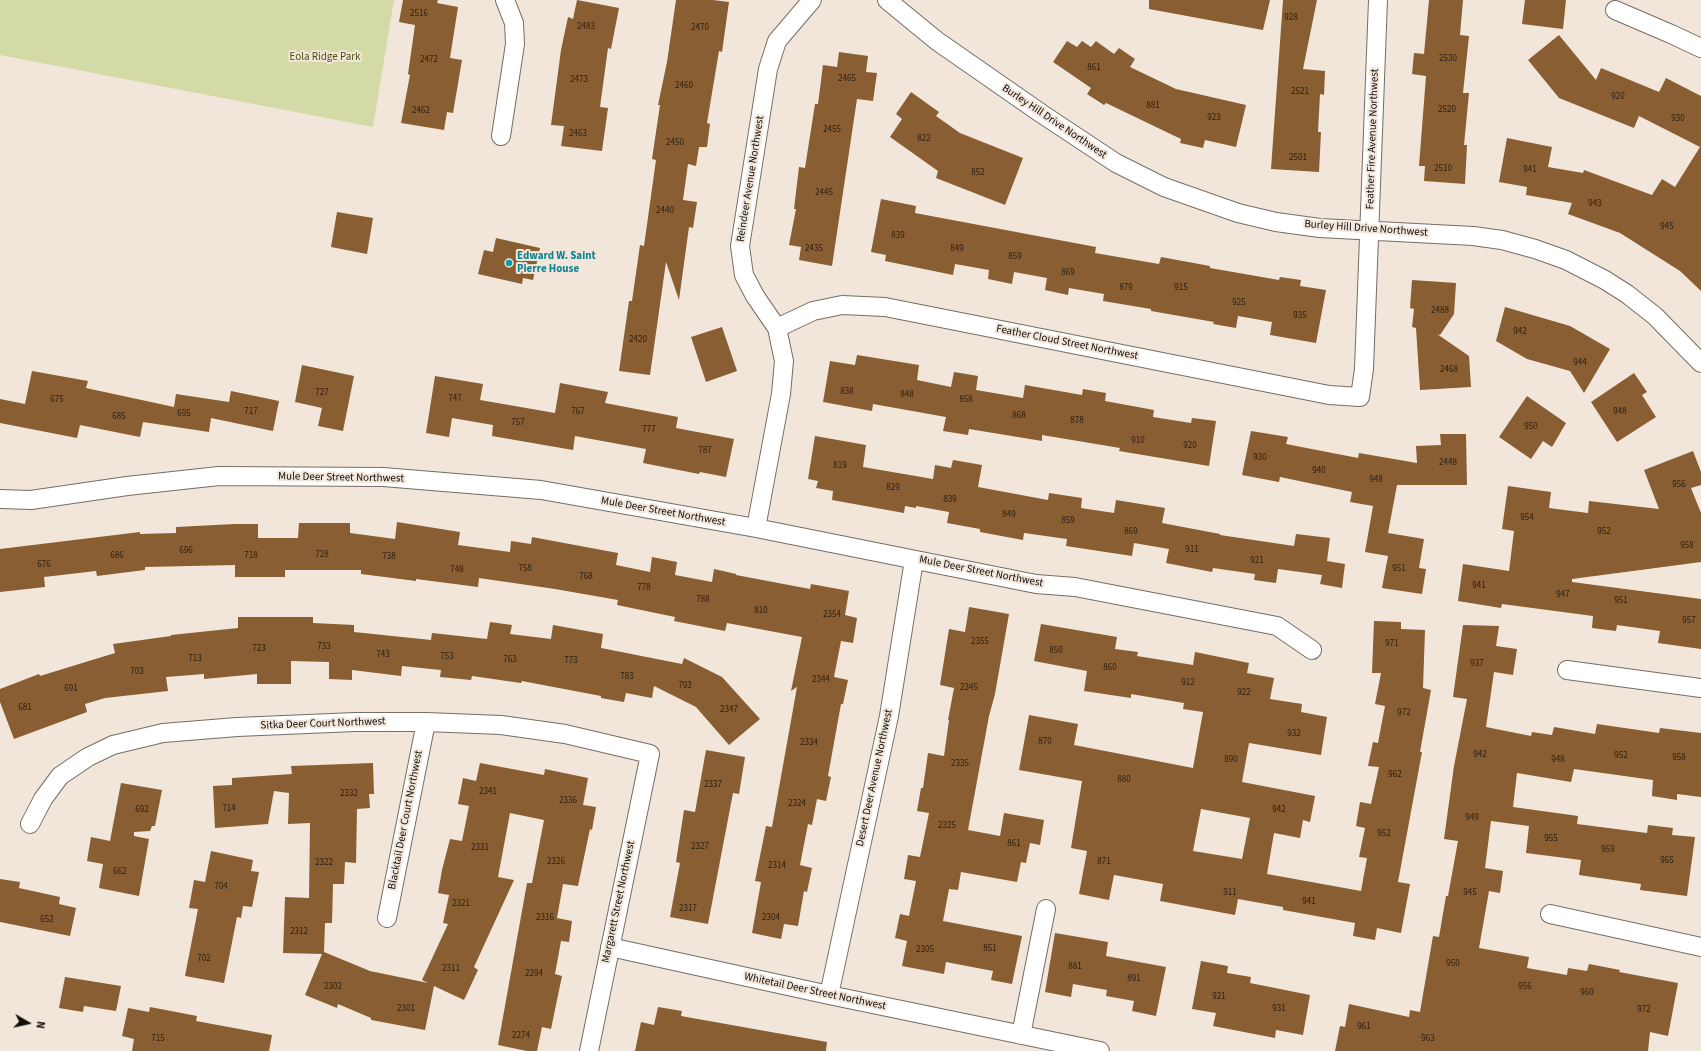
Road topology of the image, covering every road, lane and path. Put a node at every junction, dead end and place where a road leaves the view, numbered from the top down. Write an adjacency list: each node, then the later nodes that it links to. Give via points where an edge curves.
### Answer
1 (505, 0): 7 (street, via 514,23 515,44)
2 (812, 0): 9 (street, Reindeer Avenue Northwest, via 777,41 768,69 740,246 744,275)
3 (887, 0): 8 (street, Burley Hill Drive Northwest, via 937,41 1042,114 1116,163 1164,187 1238,213 1276,222)
4 (1378, 0): 8 (street, Feather Fire Avenue Northwest)
5 (1615, 10): 6 (street)
6 (1701, 48)
7 (501, 136)
8 (1369, 231): 10 (street, Burley Hill Drive Northwest, via 1502,240 1566,260 1627,294 1655,316); 11 (street, Feather Fire Avenue Northwest, via 1364,369)
9 (777, 328): 11 (street, Feather Cloud Street Northwest, via 813,311 842,305 885,307 1329,395); 13 (street, Reindeer Avenue Northwest, via 784,361 782,381)
10 (1701, 363)
11 (1360, 397)
12 (0, 499): 13 (street, Mule Deer Street Northwest, via 31,500 219,476 383,477 541,490)
13 (756, 528): 14 (street, Mule Deer Street Northwest)
14 (914, 560): 15 (street, Mule Deer Street Northwest, via 1036,584 1075,587 1277,626); 26 (street, Desert Deer Avenue Northwest, via 889,716)
15 (1312, 650)
16 (1567, 670): 17 (street)
17 (1701, 688)
18 (426, 722): 19 (street, Sitka Deer Court Northwest, via 501,725 565,734); 20 (street, Sitka Deer Court Northwest, via 356,722 170,732 113,745 88,757 60,776 43,799); 23 (street, Blacktail Deer Court Northwest)
19 (650, 754): 24 (street, Margarett Street Northwest)
20 (30, 824)
21 (1046, 909): 27 (street)
22 (1550, 914): 25 (street)
23 (387, 918)
24 (610, 947): 26 (street, Whitetail Deer Street Northwest); 28 (street, Margarett Street Northwest)
25 (1701, 947)
26 (829, 995): 27 (street, Whitetail Deer Street Northwest)
27 (1021, 1035): 29 (street, Whitetail Deer Street Northwest)
28 (589, 1051)
29 (1100, 1051)

